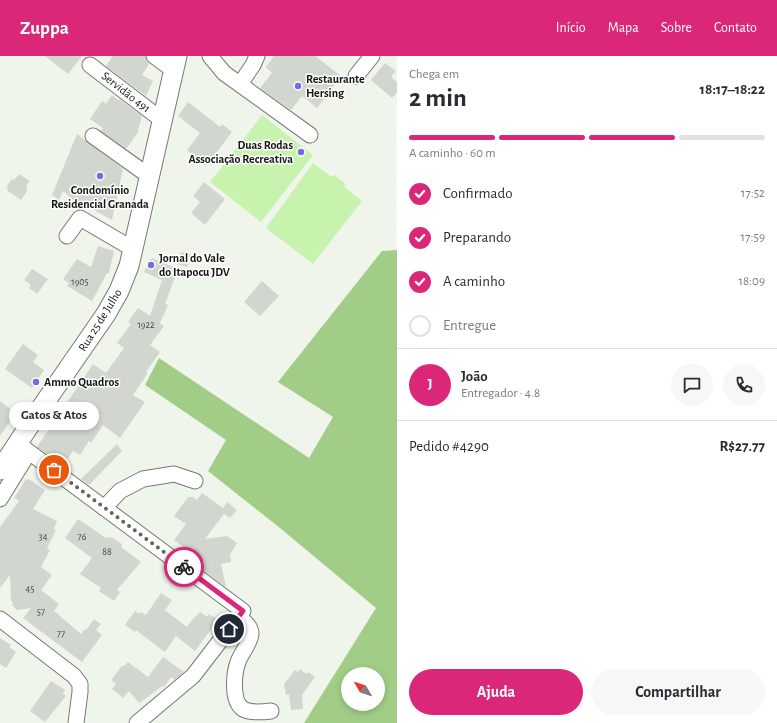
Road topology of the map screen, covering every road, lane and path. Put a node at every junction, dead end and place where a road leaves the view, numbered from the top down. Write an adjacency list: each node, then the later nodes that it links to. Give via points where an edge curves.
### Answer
1 (154, 56): 6 (street)
2 (210, 56): 8 (street)
3 (224, 56): 8 (street)
4 (257, 56): 10 (street)
5 (372, 56): 9 (street)
6 (175, 63): 11 (main road, Rua 25 de Julho)
7 (90, 65): 11 (street, Servidão 491)
8 (224, 73): 10 (street)
9 (356, 76)
10 (240, 84): 12 (street)
11 (162, 120): 14 (main road, Rua 25 de Julho)
12 (310, 135)
13 (93, 136): 14 (street)
14 (149, 176): 16 (main road, Rua 25 de Julho)
15 (67, 236): 16 (street, via 80,218)
16 (133, 249): 17 (main road, Rua 25 de Julho, via 116,297)
17 (23, 447): 18 (main road, Rua 25 de Julho); 20 (street); 21 (street)
18 (0, 470)
19 (195, 481): 21 (street, via 174,474 143,479 120,491)
20 (0, 499)
21 (104, 508): 22 (street)
22 (241, 614): 24 (street, via 251,633 235,672 234,688 238,703 243,709); 26 (street, via 193,676)
23 (0, 619): 25 (street, via 74,676 80,684)
24 (271, 711)
25 (76, 723)
26 (137, 723)

